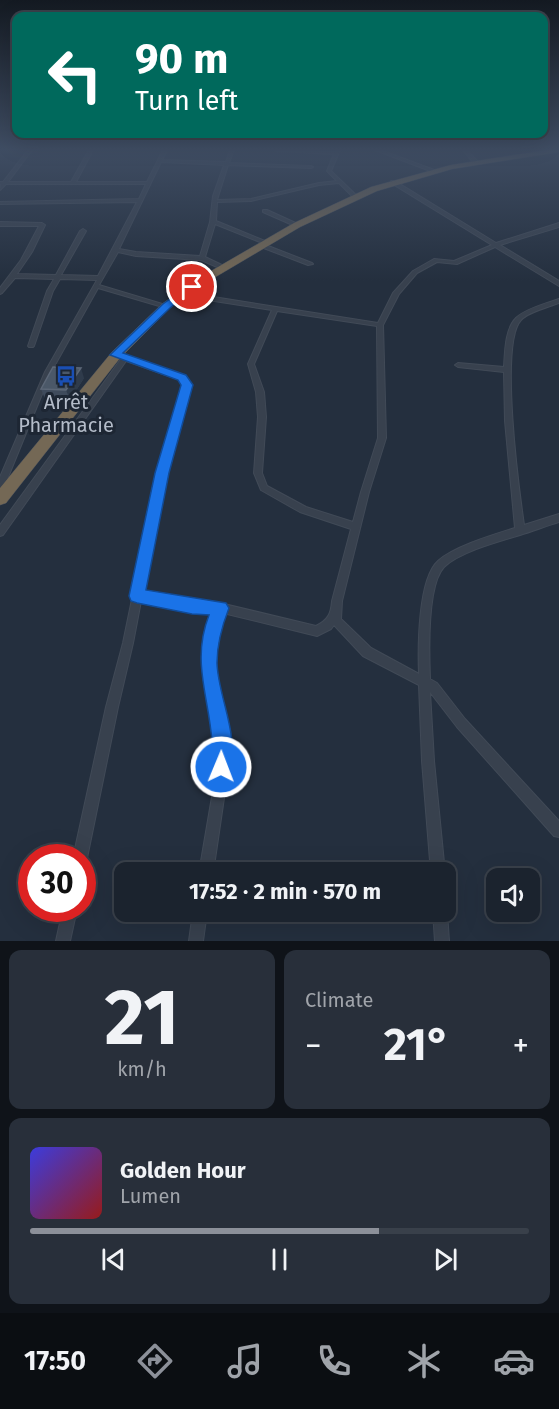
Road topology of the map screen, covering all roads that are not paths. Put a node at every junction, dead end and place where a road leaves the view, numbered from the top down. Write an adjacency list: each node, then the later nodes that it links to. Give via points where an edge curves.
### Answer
1 (144, 194): 9 (street)
2 (216, 194): 10 (street)
3 (273, 194): 7 (street)
4 (353, 194): 8 (street)
5 (361, 194): 8 (highway)
6 (415, 194): 19 (street)
7 (268, 195): 10 (street, via 251,200)
8 (355, 196): 15 (highway)
9 (141, 200): 11 (street); 20 (street)
10 (216, 201): 13 (street)
11 (0, 203)
12 (265, 211): 15 (street)
13 (213, 222): 18 (street); 21 (street)
14 (0, 224): 24 (street, via 42,225)
15 (297, 225): 18 (highway)
16 (559, 225): 19 (street)
17 (83, 231): 25 (street)
18 (265, 244): 22 (street); 23 (highway)
19 (499, 244): 27 (street); 28 (street); 35 (street, via 455,263 436,260 415,272 396,293)
20 (116, 250): 21 (street); 26 (street)
21 (202, 258): 23 (street)
22 (310, 264)
23 (224, 268): 31 (highway)
24 (14, 276): 25 (street); 30 (street)
25 (58, 278): 26 (street); 36 (street, via 43,306)
26 (100, 278): 29 (street)
27 (559, 279)
28 (559, 284)
29 (96, 286): 33 (street); 40 (street, via 48,372)
30 (0, 292)
31 (182, 294): 33 (highway); 34 (street)
32 (559, 301): 39 (street, via 518,318 508,350)
33 (166, 306): 37 (highway)
34 (275, 309): 35 (street); 43 (street, via 251,364 260,392 261,483 303,510)
35 (380, 325): 43 (street, via 381,438)
36 (31, 346)
37 (120, 356): 41 (highway); 45 (street); 46 (street, via 182,378 187,385 162,473)
38 (458, 365): 39 (street)
39 (508, 370): 44 (street, via 510,440)
40 (0, 488)
41 (0, 499)
42 (559, 518): 44 (street)
43 (357, 527): 48 (street)
44 (520, 531): 49 (street, via 438,567 427,593)
45 (0, 532)
46 (137, 596): 47 (street, via 192,607); 51 (street)
47 (220, 608): 48 (street, via 317,631); 52 (street, via 212,630 208,664 222,743)
48 (336, 615): 49 (street, via 338,623 367,652)
49 (423, 683): 50 (street, via 433,687); 53 (street)
50 (559, 831)
51 (83, 844)
52 (208, 862)
53 (437, 862)
54 (67, 922): 57 (street)
55 (199, 922): 58 (street)
56 (441, 922): 59 (street)
57 (63, 941)
58 (196, 941)
59 (442, 941)

